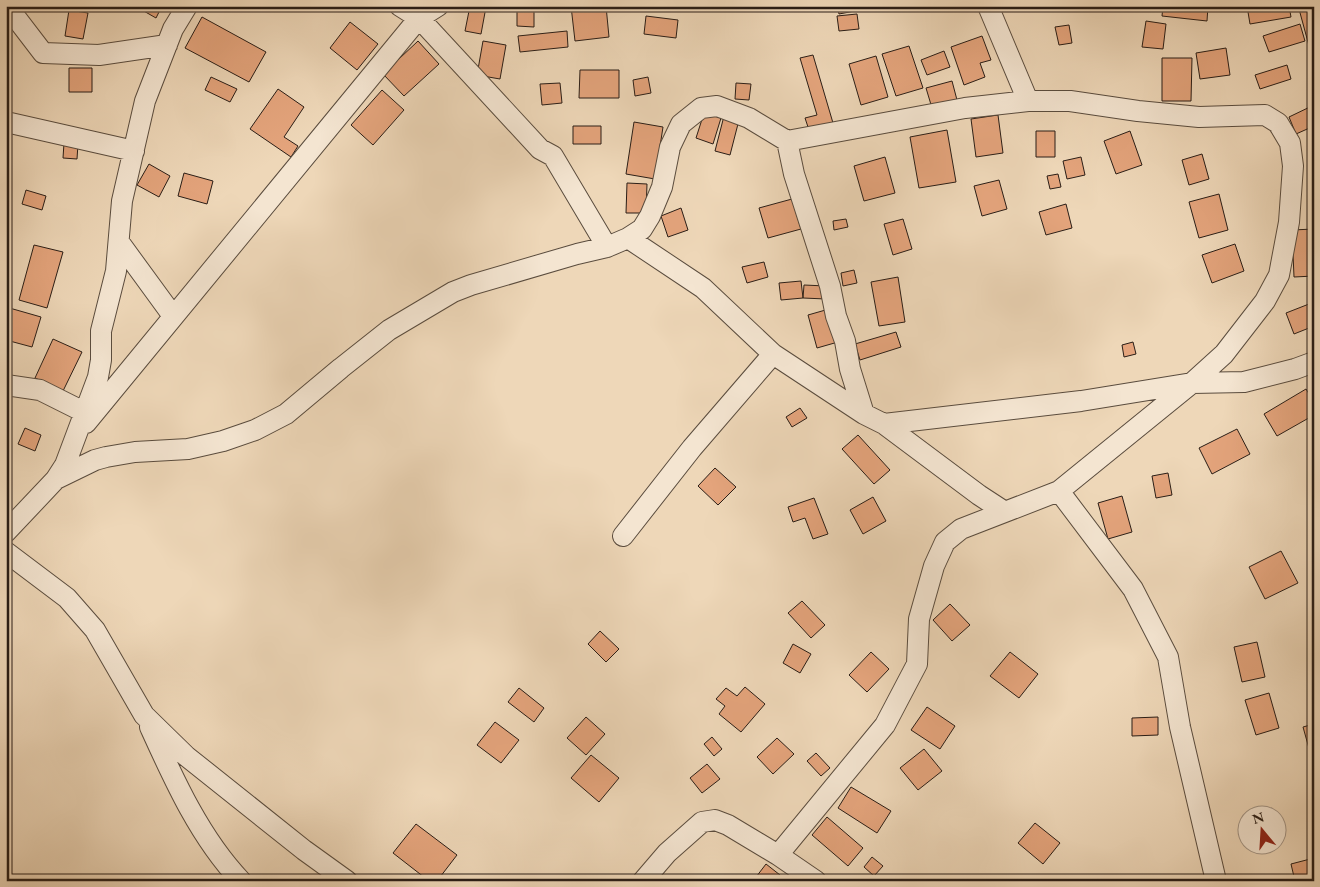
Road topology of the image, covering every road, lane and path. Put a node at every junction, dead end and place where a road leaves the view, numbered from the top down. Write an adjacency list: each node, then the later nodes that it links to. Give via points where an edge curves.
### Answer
1 (7, 6): 7 (street, via 43,53 99,55)
2 (187, 6): 7 (street)
3 (400, 6): 6 (street)
4 (438, 6): 6 (street)
5 (988, 6): 8 (street)
6 (419, 18): 14 (street, via 540,149 553,156); 15 (street)
7 (167, 45): 11 (street, via 145,101)
8 (1028, 100): 10 (street, via 965,108); 18 (street, via 1070,101 1199,117 1265,115 1278,123 1290,143 1293,166 1289,222 1279,275 1265,301 1229,348)
9 (6, 122): 11 (street)
10 (787, 141): 12 (street, via 749,118 717,106 700,108 681,124 670,147 662,187 650,216 642,229); 21 (street)
11 (134, 150): 13 (street, via 122,201)
12 (628, 238): 14 (street); 16 (street, via 703,288)
13 (119, 242): 15 (street); 20 (street, via 116,271 101,331 100,369)
14 (607, 247): 24 (street, via 452,292 390,330 286,414 255,430 188,449 106,457)
15 (173, 316): 23 (street)
16 (773, 354): 21 (street); 28 (street)
17 (1314, 362): 18 (street, via 1244,382)
18 (1192, 383): 22 (street, via 1081,402); 25 (street)
19 (6, 385): 20 (street, via 40,390)
20 (84, 412): 23 (street)
21 (864, 414): 22 (street)
22 (884, 424): 26 (street)
23 (75, 436): 24 (street, via 65,465)
24 (56, 479): 27 (street)
25 (1059, 491): 26 (street); 36 (street, via 1133,589 1168,657 1180,727)
26 (1005, 512): 31 (street, via 961,529 945,542 934,566 920,619 917,664 908,682 885,725)
27 (6, 532)
28 (622, 536)
29 (6, 552): 30 (street, via 67,598 95,630)
30 (144, 715): 32 (street, via 203,831 224,863); 33 (street, via 186,756)
31 (778, 855): 34 (street, via 728,825 716,820 702,822 667,853); 35 (street)
32 (241, 881)
33 (347, 881)
34 (644, 881)
35 (816, 881)
36 (1216, 881)

